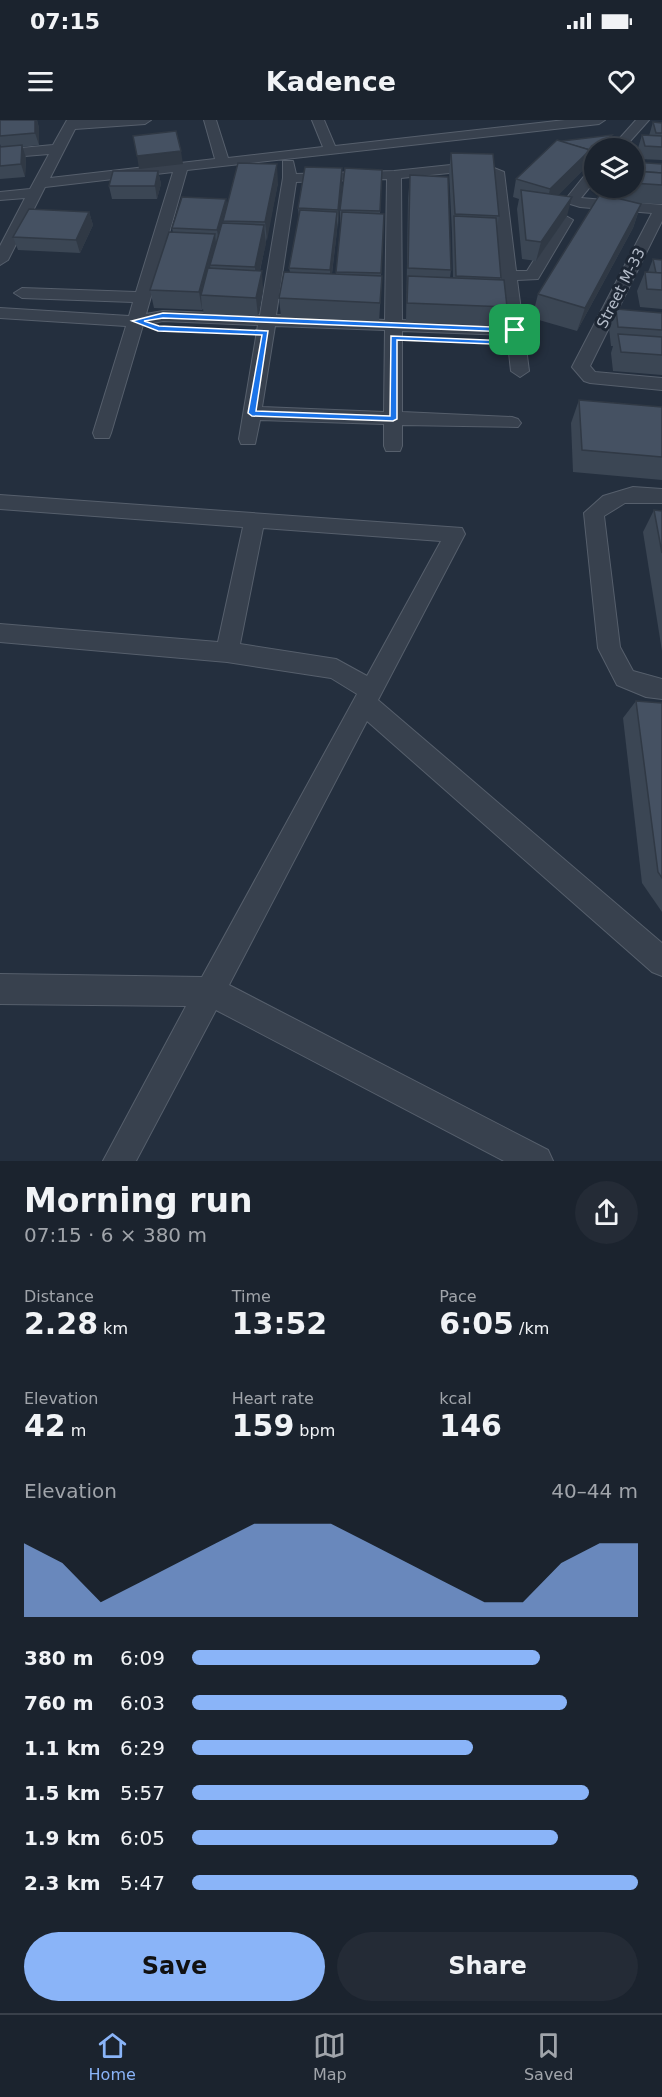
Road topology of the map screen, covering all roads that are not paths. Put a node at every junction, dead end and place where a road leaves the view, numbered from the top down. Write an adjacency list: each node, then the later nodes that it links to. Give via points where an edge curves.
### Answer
1 (145, 120): 5 (street)
2 (210, 120): 14 (street)
3 (318, 120): 11 (street)
4 (600, 120): 6 (street)
5 (71, 123): 10 (street)
6 (536, 124): 9 (street); 11 (street, via 436,134)
7 (644, 125): 8 (street)
8 (629, 138)
9 (552, 144)
10 (57, 149): 12 (street); 19 (street)
11 (331, 151): 13 (street)
12 (0, 154)
13 (287, 156): 14 (street); 17 (street)
14 (223, 164): 15 (street)
15 (181, 168): 19 (street); 28 (street)
16 (394, 175): 17 (street); 26 (street, via 479,166 497,172); 34 (street)
17 (290, 178): 33 (street)
18 (584, 185): 21 (street, via 572,200)
19 (37, 188): 20 (street); 24 (street)
20 (0, 196)
21 (662, 209): 23 (street, Street M-33)
22 (566, 220): 26 (street, via 532,276)
23 (635, 259): 25 (street); 30 (street, Street M-33)
24 (0, 260)
25 (653, 260)
26 (510, 275): 35 (street)
27 (22, 293): 28 (street)
28 (142, 297): 32 (street)
29 (0, 313): 32 (street)
30 (608, 313): 31 (street); 37 (street, Street M-33, via 581,367 590,377)
31 (630, 315)
32 (135, 321): 33 (street, via 158,328); 41 (street)
33 (267, 326): 34 (street); 38 (street)
34 (394, 332): 35 (street); 39 (street)
35 (516, 337): 36 (street)
36 (519, 371)
37 (662, 384)
38 (252, 413): 39 (street); 42 (street)
39 (393, 419): 40 (street); 43 (street)
40 (512, 423)
41 (102, 433)
42 (248, 439)
43 (393, 446)
44 (662, 496): 49 (street, via 626,494 606,502 594,513 609,648 625,678)
45 (0, 502): 46 (street)
46 (254, 521): 48 (street); 50 (street, via 455,534)
47 (0, 633): 48 (street)
48 (227, 652): 50 (street, via 336,669)
49 (662, 689)
50 (367, 697): 51 (street); 53 (street)
51 (662, 962)
52 (0, 989): 53 (street)
53 (211, 992): 54 (street); 55 (street)
54 (119, 1161)
55 (537, 1161)

